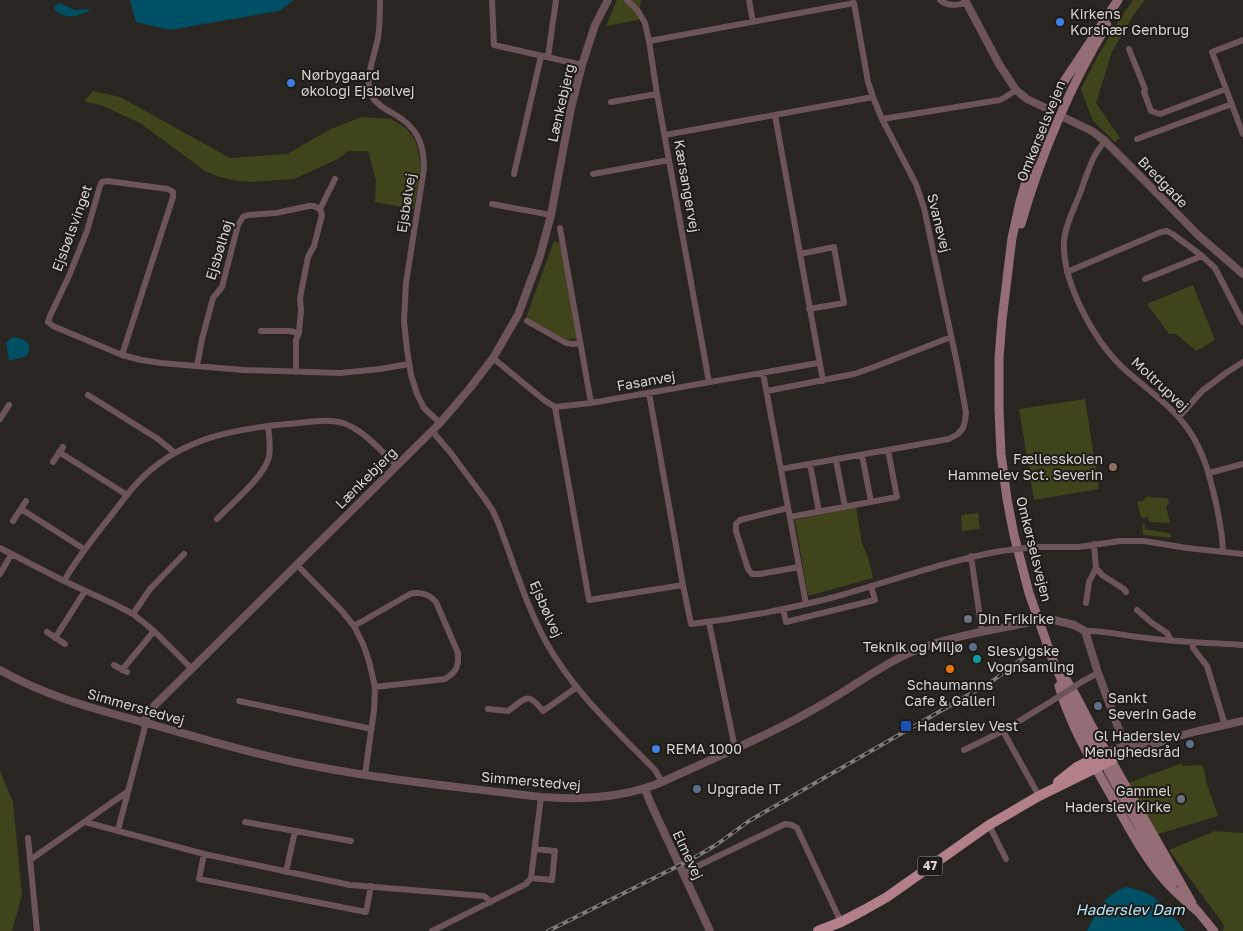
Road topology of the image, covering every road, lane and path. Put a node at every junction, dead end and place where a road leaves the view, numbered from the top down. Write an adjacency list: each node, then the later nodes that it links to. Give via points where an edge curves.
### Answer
1 (380, 0): 59 (street, Ejsbølvej, via 378,40 370,74 371,94 380,106 413,129 424,155 406,283 404,321)
2 (492, 0): 16 (street, via 494,45)
3 (556, 0): 17 (street)
4 (608, 0): 18 (street, Lænkebjerg, via 595,25)
5 (627, 0): 13 (street, Kærsangervej, via 645,23)
6 (749, 0): 11 (street)
7 (940, 0): 10 (street, via 950,5)
8 (1118, 0): 15 (main road, Omkørselsvejen)
9 (1123, 0): 27 (main road, Omkørselsvejen, via 1077,79)
10 (966, 2): 20 (street, via 998,64)
11 (753, 22): 13 (street); 22 (street, Svanevej, via 854,4)
12 (1243, 40): 19 (street, via 1212,52)
13 (649, 42): 21 (street, Kærsangervej)
14 (1129, 49): 19 (street, via 1151,111 1160,114)
15 (1080, 55): 25 (main road, Omkørselsvejen); 27 (main road, via 1060,100)
16 (540, 56): 17 (street); 34 (street)
17 (548, 57): 18 (street)
18 (582, 65): 40 (street, Lænkebjerg)
19 (1226, 89): 24 (street)
20 (1016, 90): 25 (street); 28 (street, via 1000,100)
21 (657, 94): 23 (street); 30 (street, Kærsangervej)
22 (873, 97): 26 (street); 28 (street, Svanevej)
23 (611, 102)
24 (1232, 104): 29 (street); 31 (street)
25 (1050, 110): 27 (main road); 37 (main road, via 1050,125); 47 (main road, Omkørselsvejen, via 1020,202)
26 (775, 115): 30 (street); 42 (street)
27 (1061, 116): 32 (street, Bredgade, via 1092,131); 37 (main road, Omkørselsvejen)
28 (882, 119): 53 (street, Svanevej, via 916,184 924,208)
29 (1243, 134)
30 (665, 135): 33 (street, Kærsangervej)
31 (1137, 139)
32 (1104, 141): 44 (street, Moltrupvej, via 1094,157 1065,233); 45 (street, Bredgade, via 1198,235)
33 (669, 160): 35 (street); 64 (street, Kærsangervej)
34 (514, 174)
35 (593, 174)
36 (335, 180): 39 (street)
37 (1034, 182): 47 (main road, Omkørselsvejen)
38 (492, 204): 40 (street)
39 (320, 209): 52 (street, via 322,214 314,246 308,256 300,298); 60 (street, Ejsbølhøj, via 309,206 276,214 248,215 240,220 222,287 213,298)
40 (551, 215): 56 (street, Lænkebjerg, via 518,315)
41 (560, 228): 54 (street)
42 (800, 254): 48 (street); 48 (street, via 834,247 844,303)
43 (1202, 256): 44 (street, via 1174,234 1161,232); 46 (street); 50 (street, via 1214,268)
44 (1067, 272): 72 (street, Moltrupvej, via 1087,318 1103,344)
45 (1243, 274)
46 (1145, 279)
47 (1007, 282): 129 (main road, Omkørselsvejen, via 999,358 1001,454 1018,552)
48 (810, 309): 58 (street)
49 (527, 321): 54 (street, via 566,343)
50 (1243, 322)
51 (261, 331): 52 (street)
52 (299, 333): 61 (street)
53 (951, 337): 63 (street, via 874,368); 76 (street, Svanevej, via 966,413 963,428 950,439)
54 (580, 344): 68 (street)
55 (122, 355): 55 (street, Ejsbølsvinget, via 173,192 107,181 100,186 86,231 48,322); 60 (street, Ejsbølsvinget)
56 (494, 358): 70 (street); 73 (street, Lænkebjerg)
57 (1243, 362): 72 (street, via 1202,391)
58 (818, 363): 62 (street, Fasanvej); 63 (street)
59 (409, 364): 61 (street, Ejsbølsvinget, via 340,373); 73 (street, Ejsbølvej, via 424,408)
60 (197, 366): 61 (street, Ejsbølsvinget)
61 (296, 372)
62 (763, 373): 64 (street, Fasanvej); 65 (street)
63 (822, 381): 65 (street)
64 (709, 382): 66 (street, Fasanvej)
65 (767, 392): 84 (street)
66 (648, 393): 68 (street, Fasanvej); 109 (street)
67 (88, 396): 77 (street)
68 (590, 403): 70 (street, Fasanvej)
69 (9, 405): 71 (street)
70 (555, 407): 109 (street, via 589,600)
71 (1, 416)
72 (1178, 417): 85 (street, Moltrupvej, via 1204,456)
73 (440, 423): 75 (street, Lænkebjerg)
74 (268, 426): 77 (street, via 215,435); 83 (street, via 327,421 349,425); 94 (street, via 270,448 262,474)
75 (432, 430): 83 (street, Lænkebjerg); 135 (street, Ejsbølvej, via 493,511 537,623 559,664)
76 (888, 450): 78 (street); 88 (street, via 897,497)
77 (175, 453): 86 (street, via 157,464)
78 (862, 455): 79 (street); 88 (street)
79 (836, 460): 81 (street); 89 (street)
80 (53, 462): 86 (street, via 61,450)
81 (810, 464): 84 (street); 92 (street)
82 (1243, 464): 85 (street)
83 (396, 465): 104 (street, Lænkebjerg)
84 (781, 469): 90 (street)
85 (1209, 473): 99 (street, Moltrupvej)
86 (127, 495): 98 (street)
87 (26, 501): 91 (street)
88 (871, 502): 89 (street)
89 (845, 507): 92 (street)
90 (788, 508): 93 (street); 105 (street, via 740,520 736,531 752,574)
91 (21, 509): 95 (street); 98 (street)
92 (819, 512): 93 (street)
93 (790, 517): 105 (street)
94 (217, 519)
95 (13, 521)
96 (1094, 544): 99 (street, via 1144,541); 103 (street, bridge, via 1034,547); 106 (street)
97 (0, 548): 102 (street)
98 (84, 549): 108 (street)
99 (1223, 552): 101 (street)
100 (184, 554): 117 (street, via 150,589)
101 (1243, 554)
102 (11, 555): 107 (street); 108 (street)
103 (972, 556): 110 (street); 123 (street)
104 (297, 565): 119 (street); 131 (street, Lænkebjerg)
105 (799, 567): 114 (street)
106 (1096, 568): 112 (street); 113 (street, via 1089,582)
107 (0, 574)
108 (64, 581): 111 (street)
109 (683, 585): 118 (street, via 691,624)
110 (871, 586): 114 (street); 115 (street, via 875,600 786,622)
111 (84, 591): 117 (street); 124 (street)
112 (1126, 592)
113 (1086, 603)
114 (806, 604): 115 (street)
115 (783, 609): 118 (street)
116 (1137, 610): 125 (street)
117 (133, 614): 120 (street)
118 (709, 622): 146 (street)
119 (354, 626): 134 (street, via 370,661); 134 (street, via 410,594 424,593 436,602 458,653 456,669 445,679)
120 (154, 631): 130 (street, via 125,671); 131 (street)
121 (1085, 631): 123 (street, Simmerstedvej, bridge, via 1068,623 1040,620); 125 (street); 133 (street)
122 (47, 632): 124 (street)
123 (982, 632): 146 (street, Simmerstedvej, via 918,649 796,720)
124 (55, 638): 127 (street)
125 (1172, 640): 126 (street)
126 (1192, 642): 128 (street); 140 (street, via 1207,666)
127 (65, 644)
128 (1243, 644)
129 (1052, 658): 148 (main road, via 1063,701); 149 (main road)
130 (114, 665)
131 (192, 669): 139 (street, Lænkebjerg, via 153,707)
132 (0, 670): 139 (street, Simmerstedvej, via 44,692)
133 (1098, 673): 142 (street, bridge); 145 (street)
134 (375, 687): 141 (street)
135 (577, 687): 137 (street, via 543,711 528,698 508,711); 151 (street, Ejsbølvej, via 655,770)
136 (239, 701): 141 (street)
137 (488, 709)
138 (1243, 721): 140 (street)
139 (144, 723): 150 (street, Simmerstedvej, via 252,752); 153 (street)
140 (1225, 725): 143 (street)
141 (372, 729): 150 (street)
142 (1003, 731): 147 (street); 154 (street)
143 (1182, 735): 144 (street); 149 (street)
144 (1152, 741): 145 (street); 149 (street)
145 (1125, 746): 149 (street)
146 (735, 748): 151 (street, Simmerstedvej)
147 (964, 750)
148 (1094, 760): 149 (main road, 47); 154 (main road, 47, via 1078,767); 154 (main road, 47, via 1069,781); 172 (main road, via 1150,860 1167,883)
149 (1109, 760): 172 (main road)
150 (366, 775): 155 (street, Simmerstedvej)
151 (662, 782): 152 (street, Simmerstedvej)
152 (645, 789): 155 (street, Simmerstedvej, via 593,798); 168 (street, Elmevej)
153 (127, 792): 156 (street); 159 (street)
154 (1039, 796): 158 (main road, 47)
155 (541, 797): 163 (street)
156 (86, 822): 159 (street); 166 (street)
157 (245, 822): 160 (street)
158 (990, 825): 165 (street); 173 (main road, 47, via 887,897)
159 (118, 830): 164 (street)
160 (295, 831): 162 (street); 167 (street)
161 (28, 838): 166 (street)
162 (350, 841)
163 (535, 849): 169 (street); 169 (street, via 555,851 552,880)
164 (204, 854): 167 (street); 170 (street, via 199,879 366,912)
165 (1006, 859)
166 (30, 860): 174 (street)
167 (286, 872): 170 (street, via 350,886)
168 (683, 873): 173 (street, via 785,824 792,825 797,828); 176 (street, Elmevej)
169 (531, 878): 171 (street, via 526,884)
170 (371, 886): 171 (street, via 484,896)
171 (491, 902): 175 (street)
172 (1198, 912): 178 (main road)
173 (841, 922): 177 (main road, 47)
174 (37, 931)
175 (432, 931)
176 (710, 931)
177 (818, 931)
178 (1214, 931)

